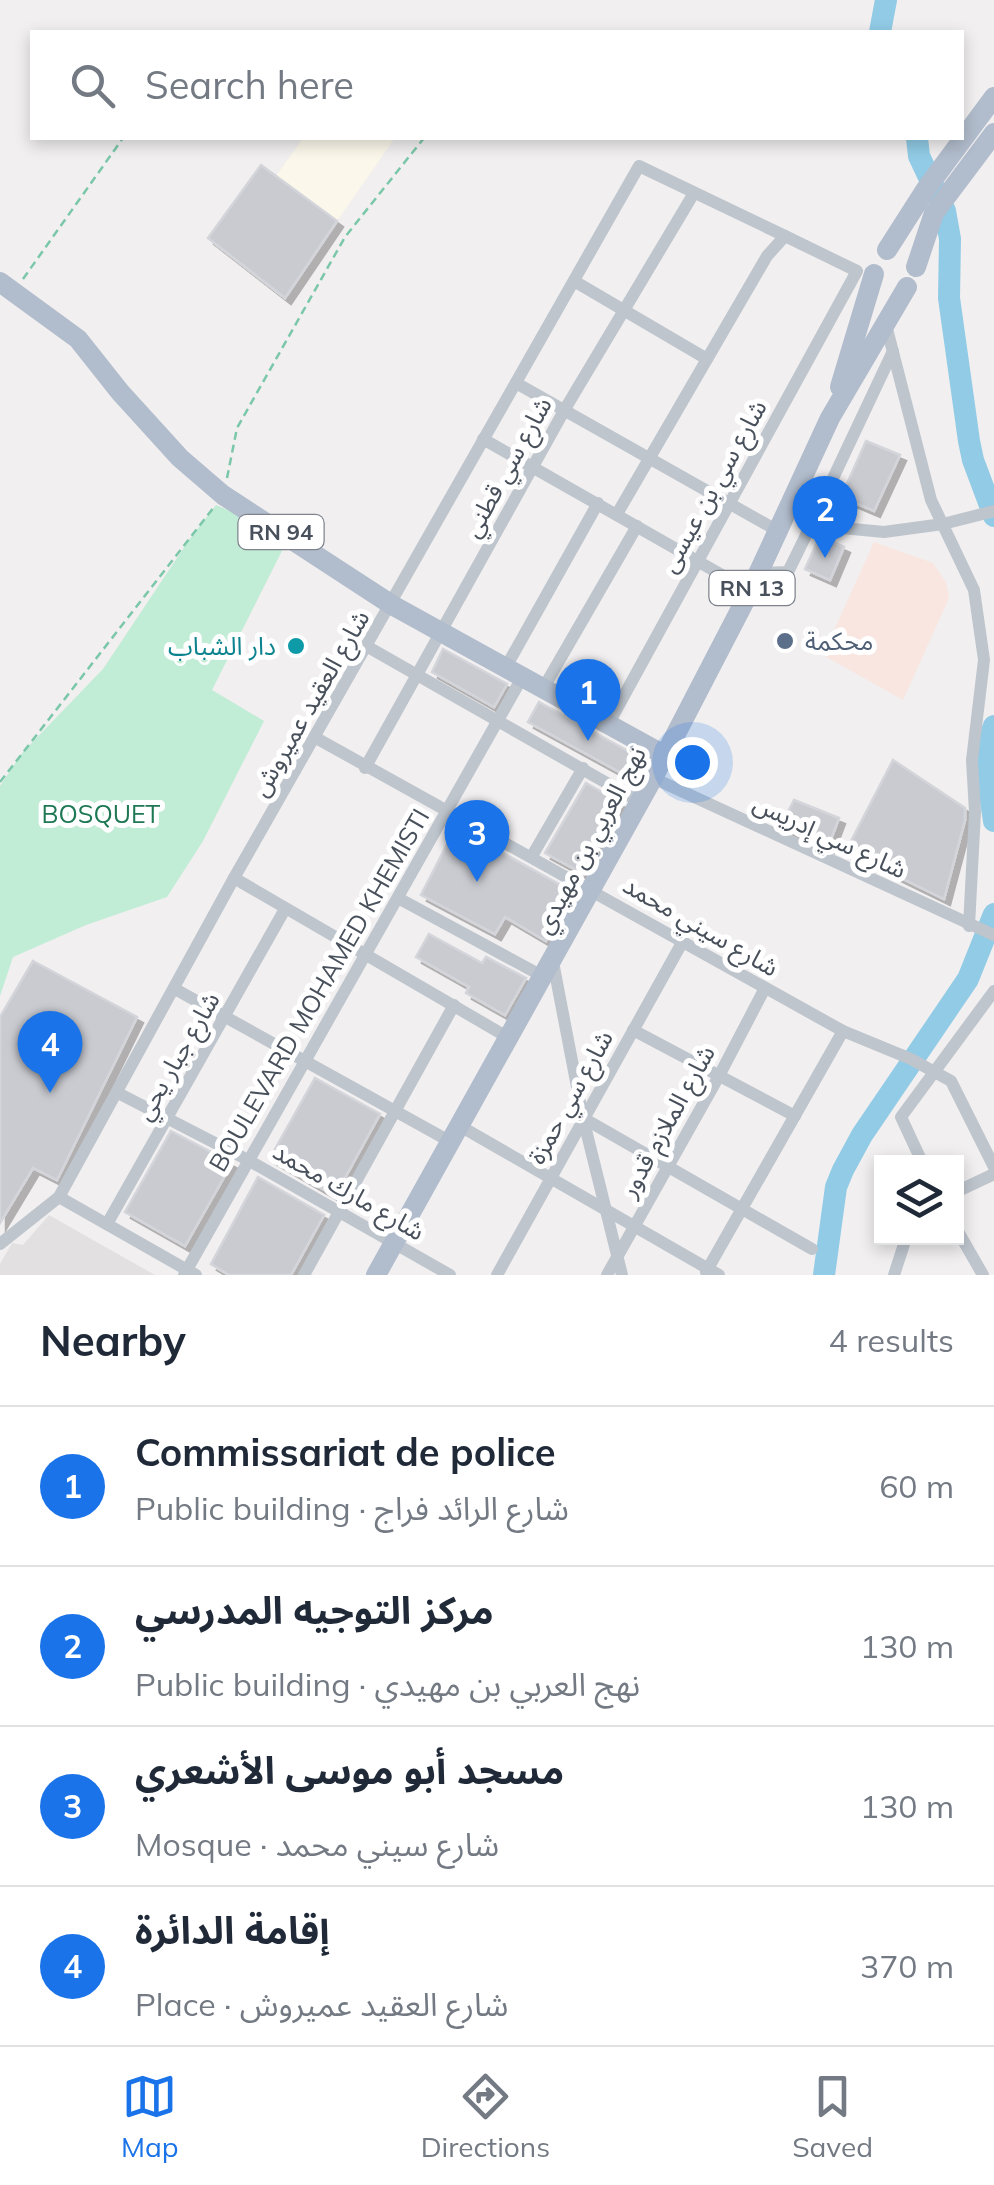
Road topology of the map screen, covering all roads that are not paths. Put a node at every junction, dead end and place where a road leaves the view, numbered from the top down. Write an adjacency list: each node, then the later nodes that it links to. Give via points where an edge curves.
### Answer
1 (994, 97): 3 (main road, RN 13)
2 (994, 132): 3 (main road, RN 13)
3 (954, 168): 6 (main road, RN 13, via 926,190); 8 (main road, RN 13)
4 (694, 192): 5 (street); 9 (street, شارع العقيد عميروش, via 640,166); 11 (street, شارع سي قطني)
5 (784, 236): 7 (street); 14 (street)
6 (886, 250): 7 (main road); 8 (main road, via 902,250 914,260)
7 (866, 272): 8 (main road, via 891,290); 17 (main road, RN 13); 22 (street, شارع سي بن عيسى)
8 (911, 277): 12 (main road, RN 13)
9 (574, 281): 11 (street); 15 (street, شارع العقيد عميروش)
10 (7, 287): 31 (main road, RN 94, via 78,339 180,458 223,495)
11 (625, 309): 14 (street); 16 (street, شارع سي قطني)
12 (886, 325): 13 (street); 17 (main road, RN 13)
13 (893, 351): 25 (street); 26 (street)
14 (707, 359): 19 (street)
15 (516, 383): 16 (street); 18 (street, شارع العقيد عميروش)
16 (565, 410): 19 (street); 20 (street, شارع سي قطني)
17 (830, 418): 28 (main road, نهج العربي بن مهيدي / RN 13)
18 (483, 439): 20 (street); 31 (street, شارع العقيد عميروش)
19 (650, 458): 22 (street); 24 (street)
20 (533, 466): 21 (street); 32 (street, شارع سي قطني)
21 (598, 503): 24 (street); 34 (street, BOULEVARD MOHAMED KHEMISTI)
22 (729, 504): 28 (street); 29 (street, شارع سي بن عيسى)
23 (988, 513): 25 (street)
24 (618, 514): 27 (street)
25 (943, 524): 26 (street, via 884,532); 51 (street, via 974,590 984,660 972,760)
26 (812, 525): 30 (street, via 788,572)
27 (637, 526): 29 (street); 36 (street)
28 (778, 531): 30 (main road, نهج العربي بن مهيدي / RN 13)
29 (697, 560): 30 (street); 38 (street, شارع سي بن عيسى)
30 (755, 582): 40 (main road, نهج العربي بن مهيدي / RN 13)
31 (392, 605): 32 (main road, RN 94); 33 (street, شارع العقيد عميروش)
32 (441, 632): 34 (main road, RN 94); 35 (street, شارع سي قطني)
33 (368, 647): 35 (street); 39 (street, شارع العقيد عميروش)
34 (514, 672): 36 (main road, RN 94); 37 (street, BOULEVARD MOHAMED KHEMISTI)
35 (417, 676): 37 (street); 41 (street, شارع سي قطني)
36 (544, 687): 38 (main road, RN 94)
37 (500, 722): 42 (street); 45 (street, BOULEVARD MOHAMED KHEMISTI)
38 (609, 723): 40 (main road, RN 94)
39 (316, 738): 41 (street, شارع سيني محمد); 47 (street, شارع العقيد عميروش)
40 (664, 755): 43 (main road, نهج العربي بن مهيدي / RN 13)
41 (365, 768): 45 (street, شارع سيني محمد)
42 (583, 768): 44 (street); 46 (street)
43 (653, 778): 44 (main road, نهج العربي بن مهيدي / RN 13); 51 (street, شارع سي إدريس)
44 (640, 802): 48 (main road, نهج العربي بن مهيدي / RN 13)
45 (448, 810): 46 (street, شارع سيني محمد); 49 (street, BOULEVARD MOHAMED KHEMISTI)
46 (532, 856): 48 (street, شارع سيني محمد)
47 (234, 878): 50 (street); 57 (street, شارع العقيد عميروش)
48 (592, 889): 53 (street, شارع سيني محمد); 55 (main road, نهج العربي بن مهيدي / RN 13)
49 (398, 898): 54 (street, BOULEVARD MOHAMED KHEMISTI); 55 (street)
50 (285, 908): 54 (street); 60 (street, شارع جبار يحي)
51 (969, 926): 52 (street, شارع سي إدريس)
52 (991, 934)
53 (682, 941): 56 (street, شارع سيني محمد); 61 (street, شارع سي حمزة)
54 (368, 953): 59 (street); 64 (street, BOULEVARD MOHAMED KHEMISTI)
55 (549, 970): 63 (main road, RN 13); 70 (street)
56 (765, 988): 62 (street, شارع سيني محمد); 66 (street, شارع الملازم قدور)
57 (175, 989): 60 (street); 67 (street, شارع العقيد عميروش)
58 (994, 991): 65 (street)
59 (454, 1005): 63 (street); 68 (street)
60 (226, 1016): 64 (street); 71 (street, شارع جبار يحي)
61 (633, 1030): 66 (street); 70 (street, شارع سي حمزة)
62 (843, 1031): 65 (street, شارع سيني محمد); 69 (street)
63 (509, 1038): 72 (main road, RN 13)
64 (304, 1061): 68 (street); 74 (street, BOULEVARD MOHAMED KHEMISTI)
65 (935, 1072): 73 (street, via 900,1117); 76 (street, via 951,1081)
66 (719, 1076): 69 (street); 75 (street, شارع الملازم قدور)
67 (118, 1092): 71 (street, شارع مارك محمد); 79 (street, شارع العقيد عميروش)
68 (395, 1112): 72 (street); 82 (street)
69 (795, 1116): 80 (street)
70 (583, 1118): 75 (street); 77 (street, شارع سي حمزة); 81 (street)
71 (167, 1119): 74 (street, شارع مارك محمد); 83 (street, شارع جبار يحي)
72 (455, 1134): 77 (street); 86 (main road, RN 13)
73 (919, 1155)
74 (248, 1160): 82 (street, شارع مارك محمد); 91 (street, BOULEVARD MOHAMED KHEMISTI)
75 (668, 1164): 80 (street); 84 (street, شارع الملازم قدور)
76 (994, 1170): 78 (street)
77 (551, 1178): 81 (street); 96 (street, شارع سي حمزة)
78 (964, 1187)
79 (59, 1198): 83 (street); 87 (street, شارع العقيد عميروش)
80 (743, 1207): 89 (street); 92 (street)
81 (604, 1209): 84 (street); 90 (street)
82 (339, 1213): 86 (street, شارع مارك محمد); 93 (street)
83 (107, 1224): 91 (street)
84 (634, 1226): 90 (street, شارع الملازم قدور); 92 (street)
85 (964, 1242): 100 (street)
86 (394, 1243): 94 (main road, RN 13); 95 (street, شارع مارك محمد)
87 (0, 1244)
88 (904, 1245): 99 (street)
89 (812, 1249)
90 (617, 1255): 97 (street, شارع الملازم قدور); 98 (street)
91 (189, 1273)
92 (710, 1273)
93 (304, 1275)
94 (376, 1275)
95 (450, 1275)
96 (497, 1275)
97 (607, 1275)
98 (622, 1275)
99 (894, 1275)
100 (982, 1275)

